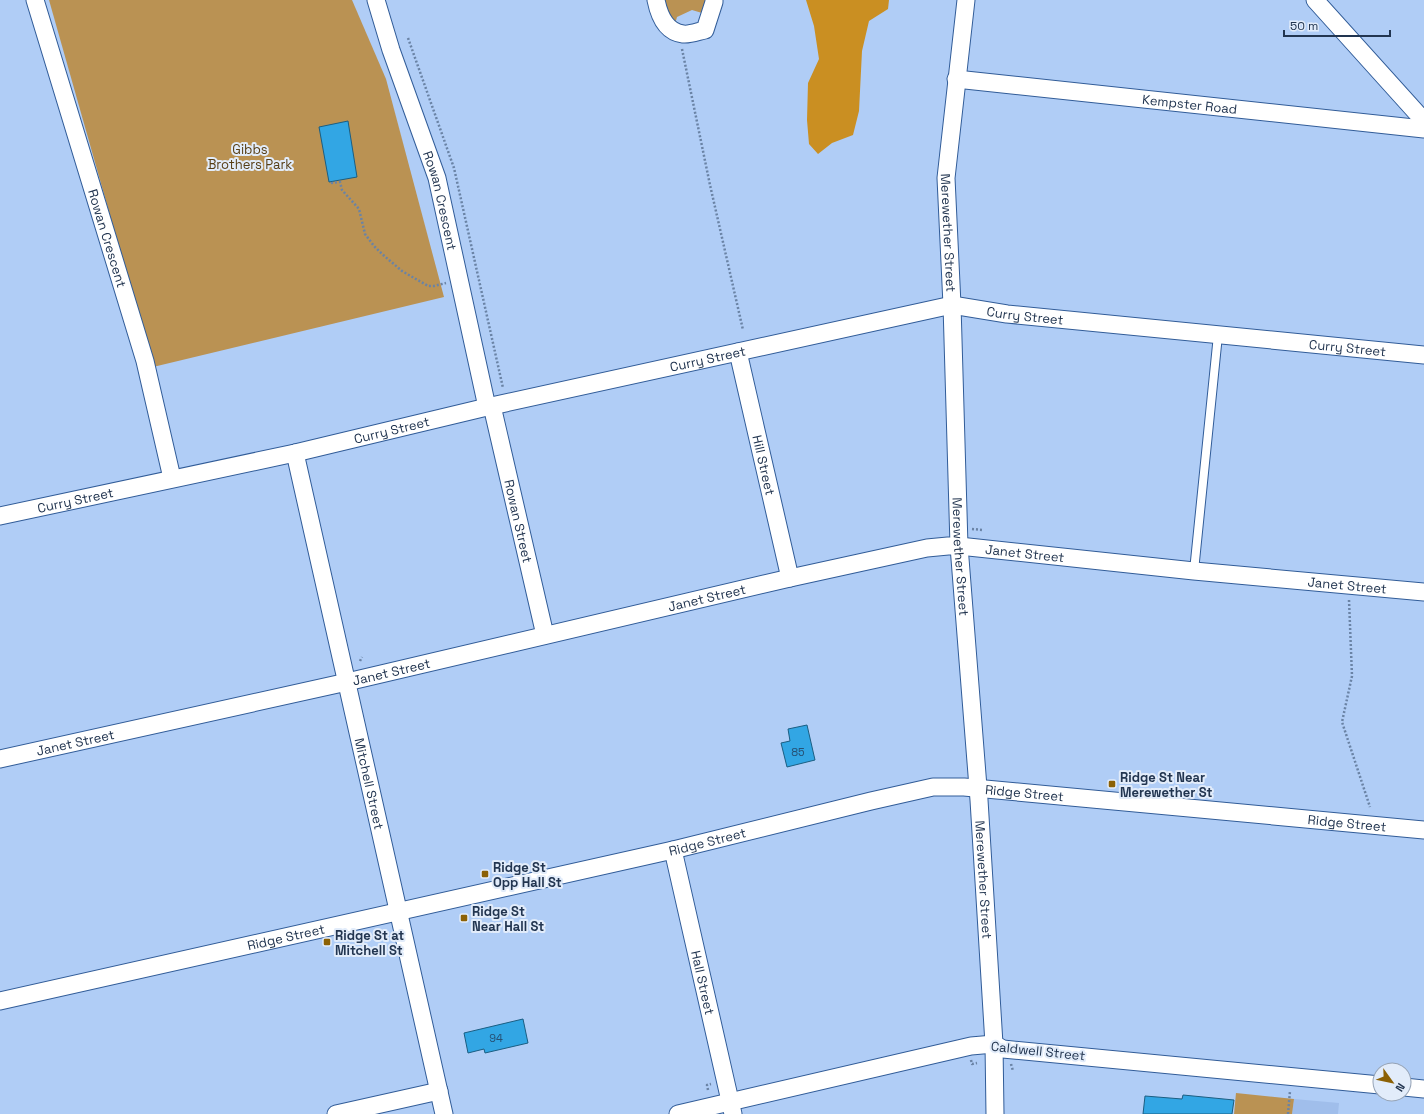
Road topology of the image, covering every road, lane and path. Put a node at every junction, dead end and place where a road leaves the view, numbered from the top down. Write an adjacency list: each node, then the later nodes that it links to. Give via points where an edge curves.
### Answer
1 (35, 0): 20 (street, Rowan Crescent, via 145,361)
2 (376, 0): 12 (street, Rowan Crescent, via 391,50 437,178)
3 (656, 0): 4 (street, via 659,14 670,30 684,34 705,30)
4 (714, 0)
5 (966, 0): 8 (street, Merewether Street)
6 (1315, 0): 9 (street)
7 (682, 49): 14 (path)
8 (956, 79): 10 (street, Kempster Road); 13 (street, Merewether Street, via 946,178)
9 (1424, 121)
10 (1424, 129)
11 (332, 182): 12 (path, via 340,182 342,190 359,209 365,234 374,246 402,271 428,286)
12 (460, 280): 18 (street, Rowan Crescent)
13 (952, 305): 15 (street, Curry Street, via 1007,314); 16 (street, Curry Street); 22 (street, Merewether Street)
14 (743, 330)
15 (1218, 335): 17 (street, Curry Street); 23 (lane)
16 (738, 352): 18 (street, Curry Street); 24 (street, Hill Street)
17 (1424, 355)
18 (490, 407): 19 (street, Curry Street); 27 (street, Rowan Street)
19 (295, 453): 20 (street, Curry Street); 30 (street, Mitchell Street)
20 (172, 478): 21 (street, Curry Street)
21 (0, 516)
22 (959, 546): 23 (street, Janet Street); 24 (street, Janet Street, via 927,548); 32 (street, Merewether Street)
23 (1194, 571): 25 (street, Janet Street)
24 (790, 578): 27 (street, Janet Street)
25 (1424, 592)
26 (1349, 595): 33 (path, via 1352,676 1342,722)
27 (545, 635): 30 (street, Janet Street)
28 (362, 657): 29 (path)
29 (360, 661)
30 (347, 682): 31 (street, Janet Street); 36 (street, Mitchell Street)
31 (0, 759)
32 (978, 788): 34 (street, Ridge Street); 35 (street, Ridge Street, via 933,787); 38 (street, Merewether Street)
33 (1370, 807)
34 (1424, 830)
35 (673, 850): 36 (street, Ridge Street); 48 (street, Hall Street)
36 (399, 912): 37 (street, Ridge Street); 47 (street, Mitchell Street)
37 (0, 1001)
38 (994, 1044): 41 (street, Caldwell Street, via 1003,1049); 48 (street, Caldwell Street, via 971,1046); 52 (street, Merewether Street)
39 (1011, 1064): 40 (path)
40 (1013, 1071)
41 (1291, 1076): 43 (street, Caldwell Street); 53 (path)
42 (707, 1084): 45 (path)
43 (1372, 1084)
44 (1412, 1088): 46 (street)
45 (708, 1090)
46 (1424, 1090)
47 (439, 1091): 49 (street); 50 (street, Mitchell Street)
48 (732, 1108): 51 (street, Caldwell Street)
49 (336, 1114)
50 (444, 1114)
51 (678, 1114)
52 (995, 1114)
53 (1288, 1114)

